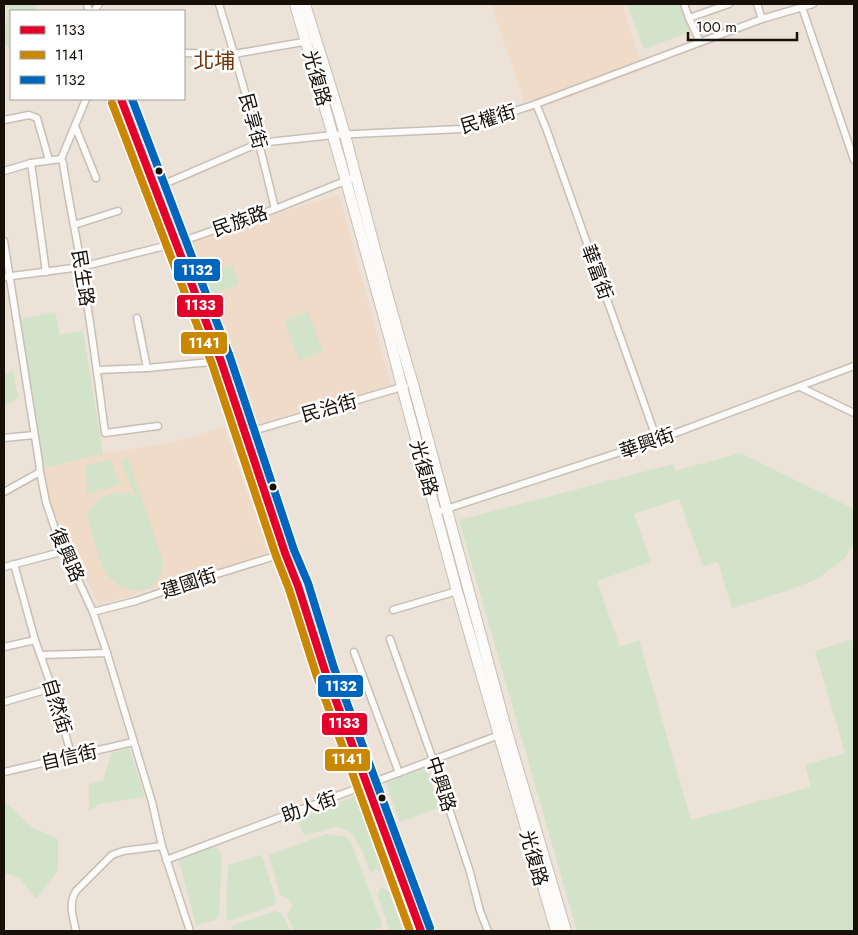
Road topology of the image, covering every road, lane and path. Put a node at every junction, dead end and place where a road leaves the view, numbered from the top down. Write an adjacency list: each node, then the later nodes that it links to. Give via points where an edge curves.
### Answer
1 (219, 4): 14 (street, 民享街)
2 (295, 4): 11 (main road, 光復路)
3 (305, 4): 11 (main road, 光復路)
4 (684, 4): 9 (street)
5 (729, 4): 9 (street)
6 (757, 4): 10 (street)
7 (813, 4): 8 (street, 民權街)
8 (802, 8): 10 (street, 民權街); 25 (street)
9 (689, 18): 12 (street)
10 (762, 19): 12 (street, 民權街)
11 (311, 41): 14 (street); 20 (main road, 光復路); 21 (main road, 光復路)
12 (700, 42): 17 (street, 民權街)
13 (185, 53): 14 (street)
14 (234, 54): 22 (street, 民享街)
15 (86, 100): 19 (street)
16 (121, 100): 30 (street)
17 (536, 104): 21 (street, 民權街, via 461,129); 52 (street, 華富街)
18 (4, 120): 24 (street, via 29,115 38,118)
19 (75, 126): 23 (street); 28 (street)
20 (333, 134): 21 (street, 民權街); 22 (street, 民權街); 29 (main road, 光復路)
21 (344, 134): 29 (main road, 光復路)
22 (259, 143): 30 (street, 民權街); 31 (street, 民享街)
23 (60, 158): 24 (street); 33 (street, 民生路)
24 (49, 160): 26 (street)
25 (854, 160)
26 (31, 163): 27 (street); 37 (street)
27 (4, 171)
28 (96, 178)
29 (351, 179): 31 (street, 民族路); 44 (main road, 光復路); 45 (main road, 光復路)
30 (155, 188): 35 (street)
31 (275, 209): 35 (street, 民族路)
32 (118, 211): 33 (street)
33 (74, 225): 36 (street, 民生路)
34 (4, 241): 38 (street, 復興路)
35 (177, 243): 36 (street, 民族路); 40 (street)
36 (82, 267): 37 (street, 民族路); 43 (street, 民生路)
37 (46, 272): 38 (street, 民族路)
38 (7, 276): 50 (street, 復興路)
39 (137, 318): 42 (street)
40 (221, 361): 42 (street); 49 (street)
41 (854, 366): 46 (street, 華興街)
42 (147, 368): 43 (street)
43 (97, 370): 48 (street, 民生路, via 105,433)
44 (413, 384): 45 (street, 民治街); 55 (main road, 光復路)
45 (402, 387): 49 (street, 民治街); 55 (main road, 光復路)
46 (800, 387): 47 (street); 52 (street, 華興街)
47 (854, 413)
48 (158, 426)
49 (246, 433): 57 (street)
50 (34, 435): 51 (street); 53 (street, 復興路)
51 (4, 438)
52 (657, 440): 55 (street, 華興街)
53 (40, 472): 54 (street); 56 (street, 復興路, via 48,507)
54 (4, 492)
55 (442, 511): 60 (main road, 光復路); 71 (main road, 光復路)
56 (65, 551): 58 (street); 62 (street, 復興路)
57 (286, 553): 62 (street, 建國街); 77 (street)
58 (14, 564): 59 (street); 64 (street, 自然街)
59 (4, 567)
60 (457, 591): 61 (street); 71 (main road, 光復路)
61 (393, 610)
62 (93, 612): 67 (street, 復興路)
63 (390, 638): 74 (street, 中興路)
64 (35, 640): 65 (street); 68 (street, 自然街)
65 (4, 647)
66 (354, 652): 76 (street)
67 (107, 653): 68 (street); 72 (street, 復興路)
68 (41, 655): 69 (street, 自然街)
69 (52, 688): 70 (street); 73 (street, 自然街)
70 (4, 702)
71 (503, 734): 74 (street, 助人街); 84 (main road, 光復路); 85 (main road, 光復路)
72 (133, 742): 73 (street, 自信街); 78 (street, 復興路)
73 (72, 757): 75 (street, 自信街)
74 (433, 760): 76 (street, 助人街); 83 (street, 中興路)
75 (4, 772)
76 (399, 773): 77 (street, 助人街)
77 (367, 785): 79 (street, 助人街); 82 (street)
78 (162, 846): 79 (street, 復興路); 80 (street, via 112,855 72,897)
79 (166, 860): 81 (street, 復興路)
80 (76, 931)
81 (190, 931)
82 (421, 931)
83 (488, 931)
84 (556, 931)
85 (566, 931)

